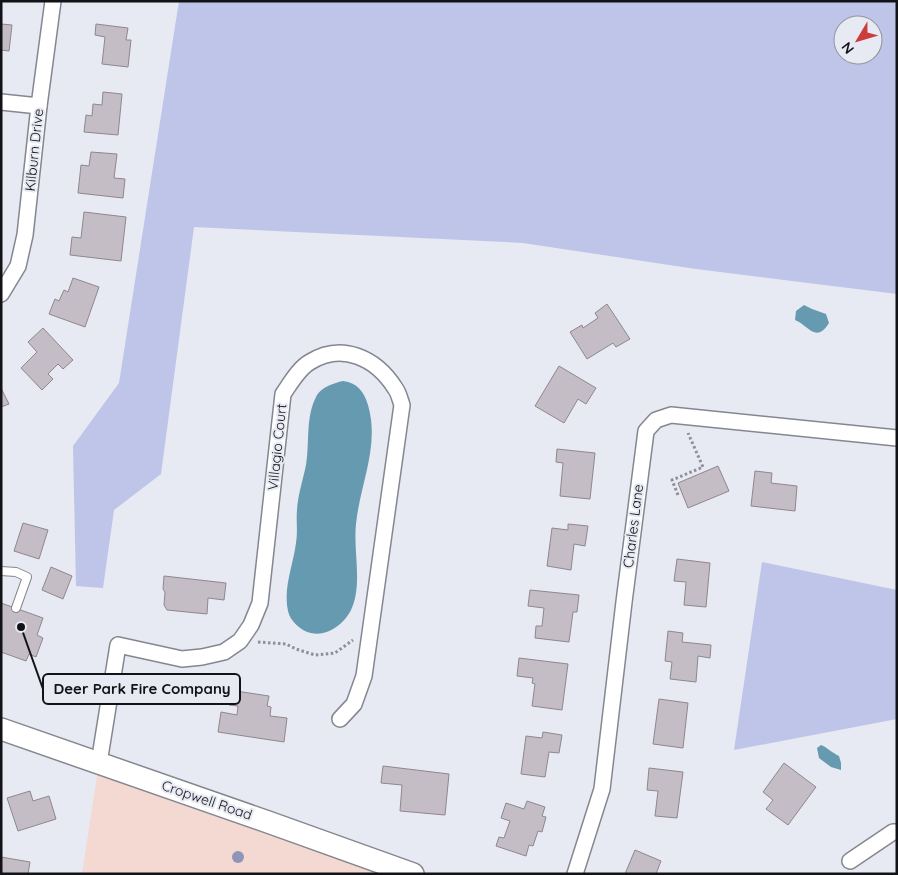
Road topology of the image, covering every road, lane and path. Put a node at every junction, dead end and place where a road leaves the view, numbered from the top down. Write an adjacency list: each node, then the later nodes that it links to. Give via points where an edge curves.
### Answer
1 (53, 1): 3 (street, Kilburn Drive)
2 (1, 102): 3 (street)
3 (38, 106): 4 (street, Kilburn Drive, via 25,235 18,266)
4 (1, 294)
5 (688, 432): 7 (path, via 703,467 672,480)
6 (897, 438): 18 (street, Charles Lane, via 671,415 656,420 646,431 602,789)
7 (678, 495)
8 (1, 571): 9 (lane, via 27,578)
9 (16, 608)
10 (354, 640): 11 (path, via 335,653 315,655 286,644)
11 (258, 642)
12 (340, 719): 14 (street, Villagio Court, via 354,704 364,676 402,405 396,389 372,362 341,352 308,363 283,394 260,603 251,625 240,641 224,652 202,657 182,660 118,645)
13 (1, 729): 14 (street, Cropwell Road)
14 (99, 763): 17 (street, Cropwell Road)
15 (897, 832): 16 (street)
16 (850, 861)
17 (413, 874)
18 (575, 874)

